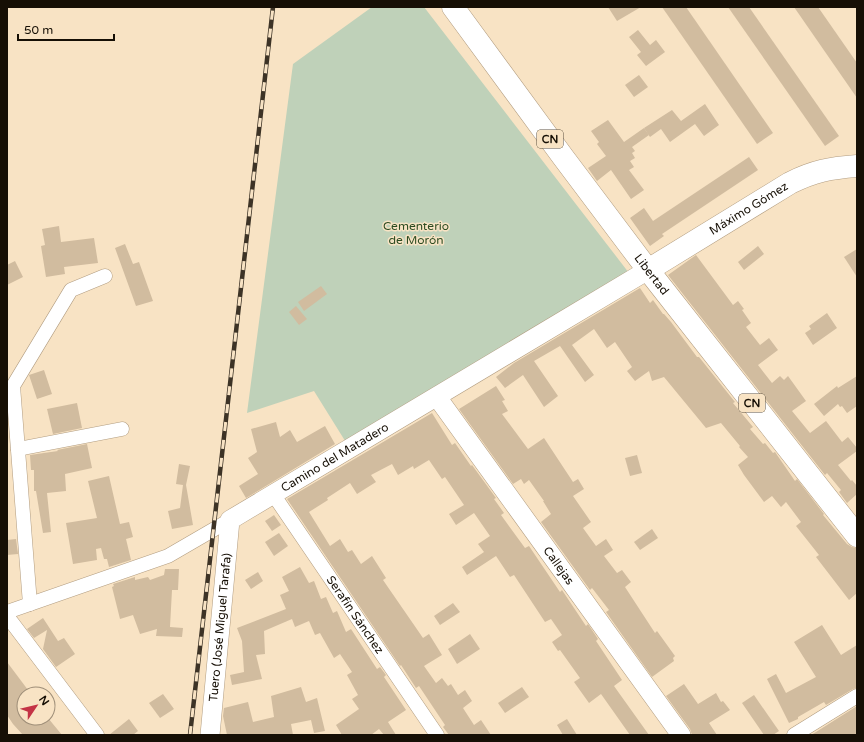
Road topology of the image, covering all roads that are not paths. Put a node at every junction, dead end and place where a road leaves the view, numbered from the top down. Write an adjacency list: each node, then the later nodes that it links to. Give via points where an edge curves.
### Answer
1 (453, 7): 3 (main road, Libertad / CN)
2 (857, 166): 3 (main road, Máximo Gómez, via 821,170 795,181)
3 (648, 270): 5 (main road, Camino del Matadero); 10 (main road, Libertad / CN)
4 (105, 276): 7 (street, via 71,290 13,386)
5 (437, 397): 8 (main road, Camino del Matadero); 18 (main road, Callejas)
6 (122, 429): 7 (street)
7 (18, 449): 11 (street)
8 (273, 494): 9 (main road, Camino del Matadero); 17 (street, Serafín Sánchez)
9 (230, 520): 11 (street, Camino del Matadero, via 168,556); 16 (main road, Tuero (José Miguel Tarafa))
10 (857, 536)
11 (30, 604): 12 (street, Camino del Matadero)
12 (7, 612)
13 (7, 616): 15 (street)
14 (857, 696): 19 (street)
15 (97, 735)
16 (210, 735)
17 (437, 735)
18 (681, 735)
19 (794, 735)

